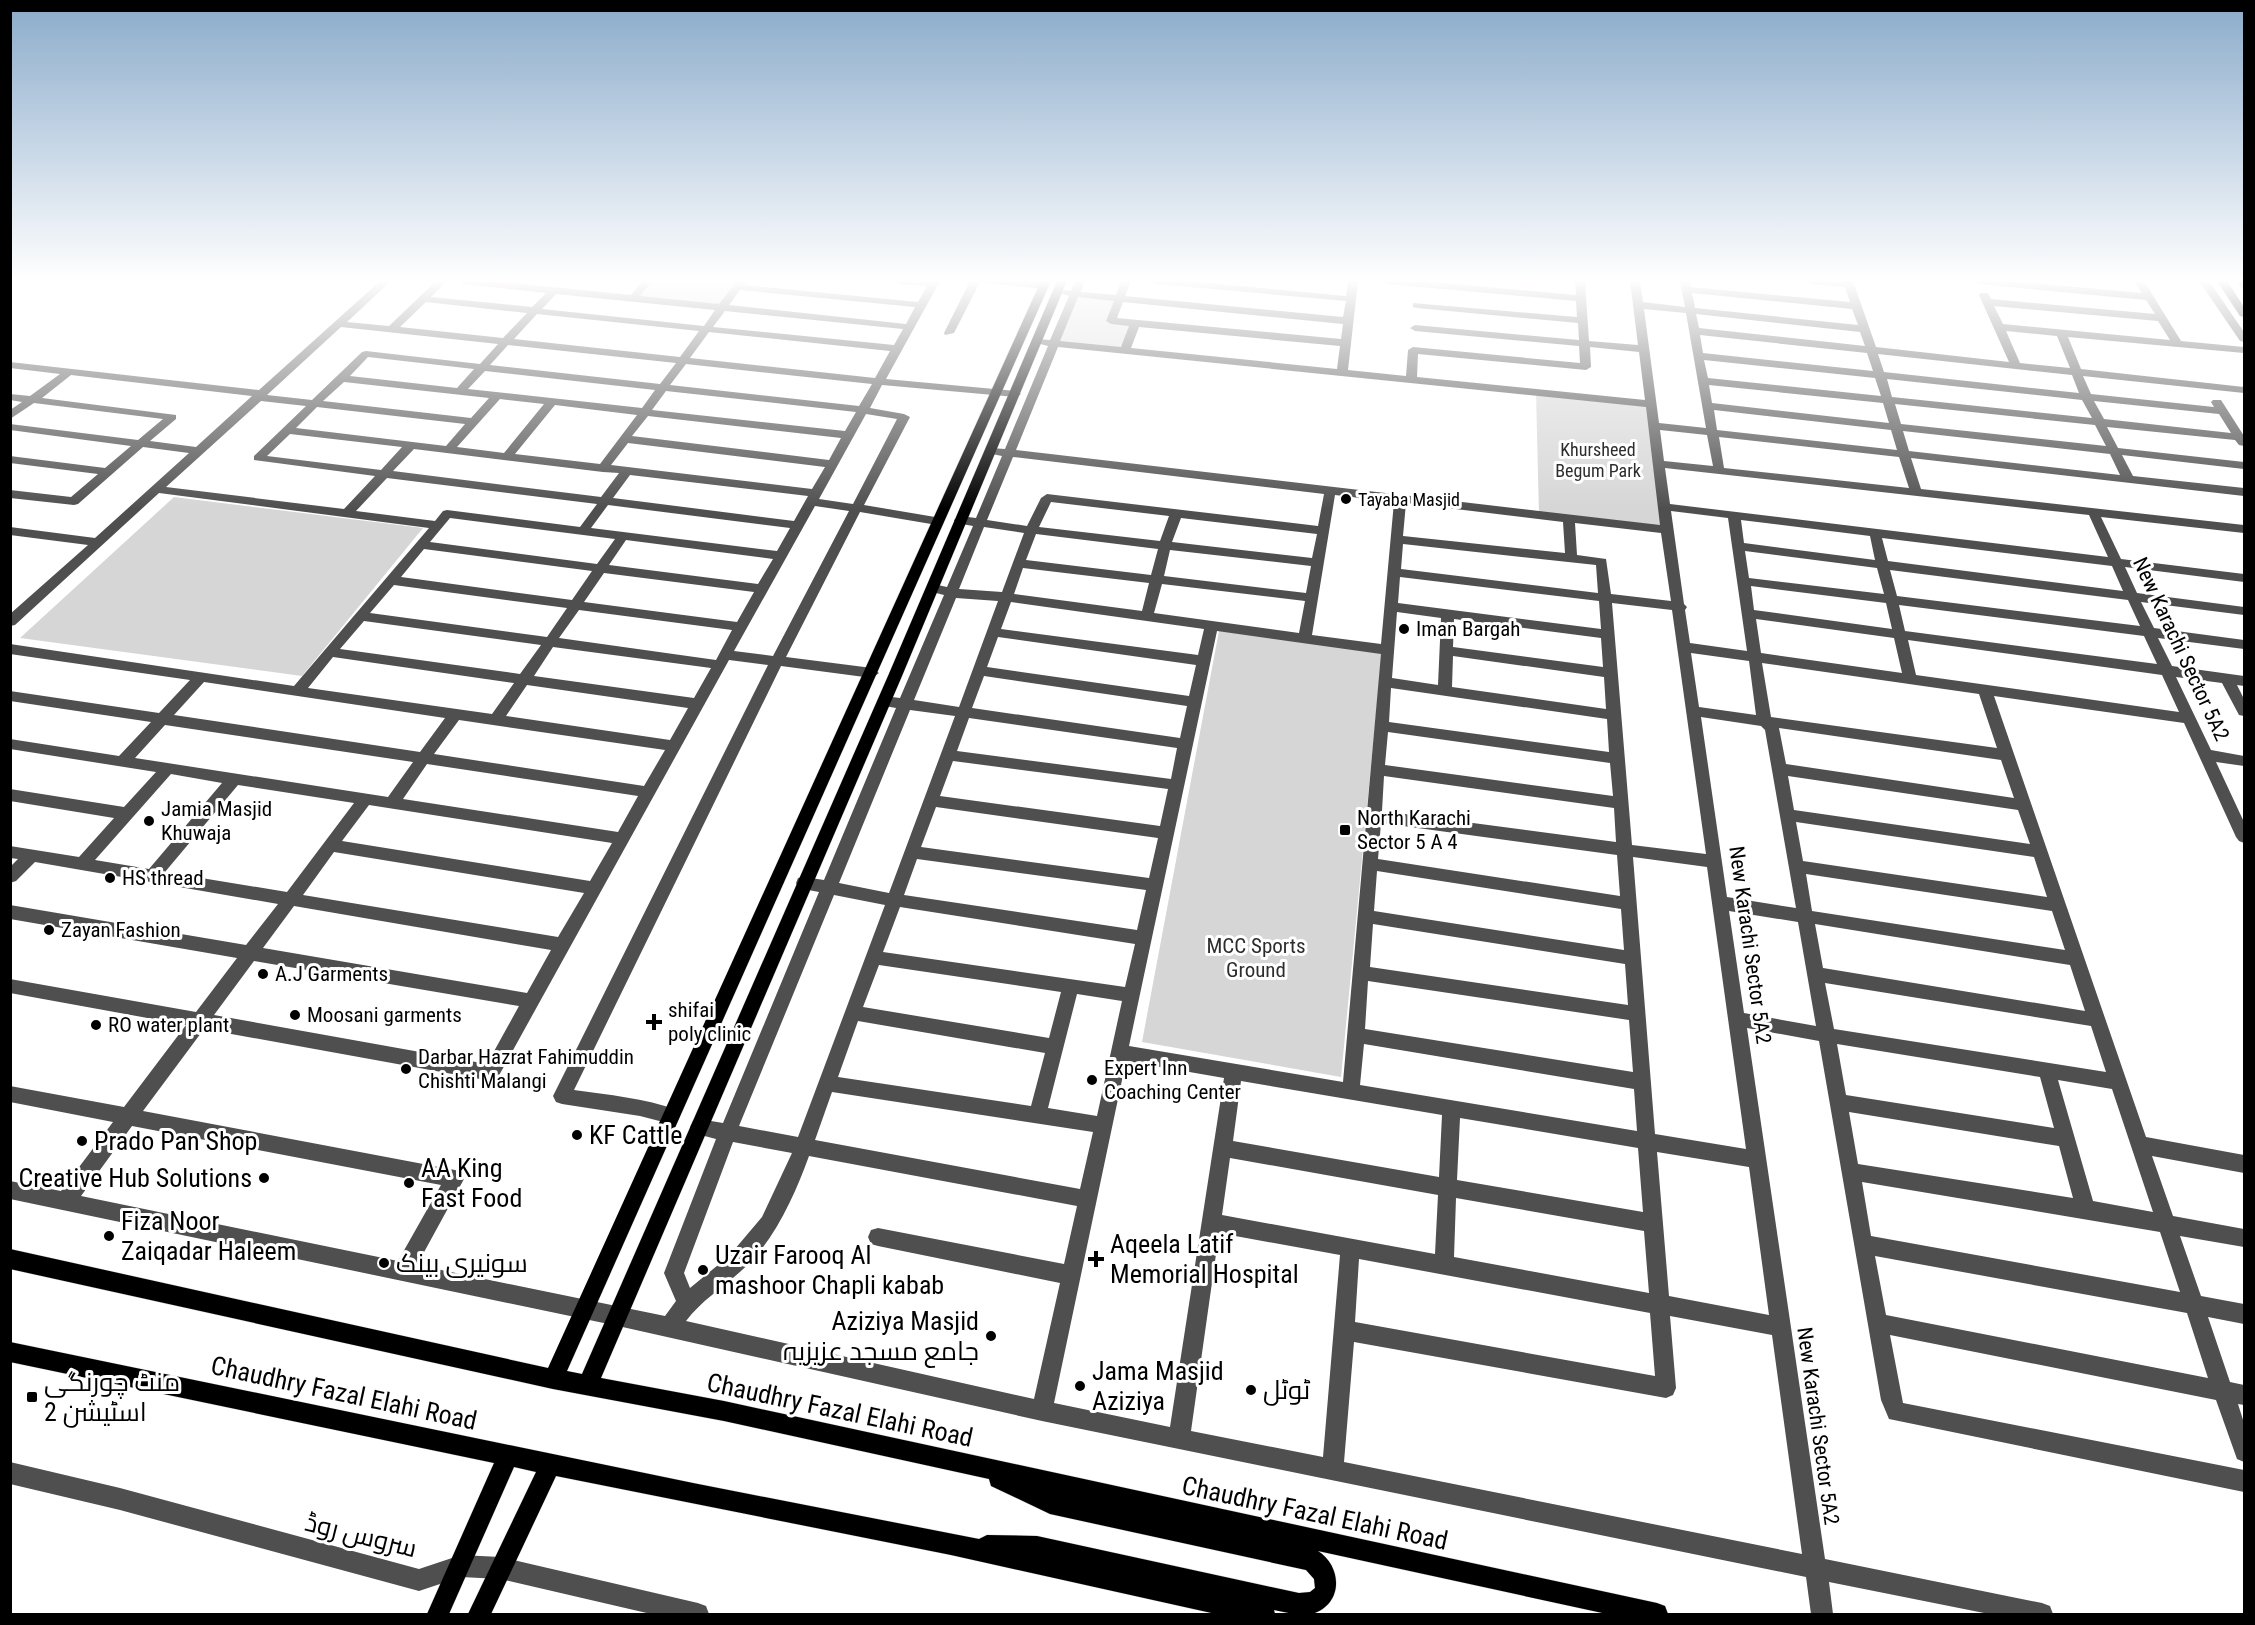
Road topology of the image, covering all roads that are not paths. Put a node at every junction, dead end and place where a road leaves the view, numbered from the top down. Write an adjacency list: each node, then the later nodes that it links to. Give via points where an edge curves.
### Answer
1 (1699, 356): 33 (street)
2 (303, 357): 41 (street)
3 (363, 357): 31 (street)
4 (392, 357): 25 (street)
5 (492, 357): 25 (street)
6 (654, 357): 23 (street)
7 (685, 357): 23 (street)
8 (892, 357): 34 (street)
9 (1015, 357): 39 (main road)
10 (1032, 357): 40 (main road)
11 (1049, 357): 71 (street)
12 (1192, 357): 28 (street)
13 (1344, 357): 28 (street)
14 (1413, 357): 32 (street)
15 (1483, 357): 16 (street, via 1586,367)
16 (1585, 357)
17 (1645, 357): 49 (street, New Karachi Sector 5A2)
18 (1707, 357): 30 (street)
19 (1874, 357): 30 (street)
20 (1918, 357): 26 (street)
21 (2011, 357): 26 (street)
22 (2071, 357): 29 (street)
23 (683, 360): 34 (street); 36 (street)
24 (10, 365): 27 (street)
25 (483, 367): 36 (street); 38 (street)
26 (2016, 367): 29 (street)
27 (69, 372): 41 (street); 45 (street)
28 (1342, 372): 32 (street)
29 (2078, 374): 35 (street); 43 (street)
30 (1880, 375): 43 (street); 46 (street)
31 (341, 378): 38 (street); 48 (street)
32 (1411, 379): 49 (street)
33 (1703, 381): 46 (street); 50 (street)
34 (878, 382): 39 (street); 51 (street)
35 (2207, 386): 37 (street); 52 (street)
36 (664, 387): 51 (street); 53 (street)
37 (2244, 390)
38 (460, 391): 42 (street)
39 (996, 393): 40 (street); 100 (main road)
40 (1016, 394): 69 (main road)
41 (259, 396): 48 (street); 68 (street)
42 (497, 396): 47 (street); 55 (street)
43 (2086, 396): 52 (street); 56 (street)
44 (10, 397): 45 (street)
45 (32, 400): 54 (street); 65 (street, via 172,417)
46 (1888, 401): 56 (street); 58 (street)
47 (552, 402): 53 (street); 73 (street)
48 (314, 404): 55 (street); 60 (street)
49 (1651, 404): 57 (street, New Karachi Sector 5A2)
50 (1708, 406): 58 (street); 61 (street)
51 (863, 410): 62 (street); 93 (street, via 904,417)
52 (2223, 411): 64 (street)
53 (644, 412): 62 (street); 63 (street)
54 (10, 417)
55 (473, 422): 67 (street)
56 (2100, 423): 64 (street); 70 (street)
57 (1655, 426): 61 (street); 76 (street, New Karachi Sector 5A2)
58 (1896, 426): 70 (street); 72 (street)
59 (10, 427): 65 (street)
60 (287, 430): 66 (street); 82 (street, via 258,458)
61 (1712, 432): 72 (street); 80 (street)
62 (848, 435): 75 (street)
63 (625, 439): 75 (street); 78 (street)
64 (2242, 441)
65 (141, 443): 68 (street); 81 (street)
66 (411, 445): 67 (street); 82 (street)
67 (449, 449): 73 (street)
68 (199, 451): 84 (street)
69 (991, 451): 71 (street); 99 (main road)
70 (2114, 451): 77 (street); 83 (street)
71 (1008, 453): 85 (street); 101 (street)
72 (1904, 455): 83 (street); 86 (street)
73 (507, 456): 78 (street)
74 (10, 459): 81 (street)
75 (832, 464): 89 (street)
76 (1660, 464): 80 (street); 92 (street, New Karachi Sector 5A2)
77 (2244, 465)
78 (603, 468): 79 (street)
79 (627, 470): 89 (street); 91 (street)
80 (1719, 470): 86 (street)
81 (108, 472): 88 (street, via 74,501)
82 (384, 474): 91 (street); 95 (street)
83 (2129, 480): 87 (street)
84 (156, 489): 95 (street); 113 (street)
85 (1330, 491): 90 (street); 109 (street)
86 (1916, 492): 94 (street)
87 (2244, 492)
88 (10, 494)
89 (813, 498): 93 (street); 103 (street)
90 (1400, 500): 98 (street); 112 (street)
91 (605, 501): 103 (street); 108 (street)
92 (1666, 507): 97 (street); 106 (street, New Karachi Sector 5A2)
93 (858, 509): 100 (street); 163 (street)
94 (2093, 512): 104 (street); 119 (street, New Karachi Sector 5A2)
95 (347, 513): 102 (street)
96 (1176, 514): 105 (street, via 1047,498); 109 (street); 115 (street)
97 (1734, 516): 110 (street); 116 (street)
98 (1569, 519): 106 (street); 118 (street)
99 (960, 520): 101 (street); 129 (main road)
100 (938, 521): 167 (main road)
101 (980, 523): 105 (street); 131 (street)
102 (438, 525): 108 (street, via 447,514); 114 (street)
103 (798, 525): 117 (street)
104 (2244, 529)
105 (1031, 530): 115 (street); 120 (street)
106 (1667, 530): 139 (street, New Karachi Sector 5A2)
107 (10, 531): 113 (street)
108 (583, 531): 111 (street)
109 (1323, 531): 121 (street)
110 (1875, 532): 119 (street); 122 (street)
111 (623, 536): 117 (street); 123 (street)
112 (1397, 539): 118 (street); 124 (street)
113 (98, 542): 140 (street)
114 (421, 545): 123 (street); 127 (street)
115 (1165, 546): 121 (street); 126 (street)
116 (1738, 546): 122 (street); 128 (street)
117 (781, 556): 130 (street)
118 (1571, 558): 135 (street, via 1602,562)
119 (2115, 562): 125 (street); 132 (street, New Karachi Sector 5A2)
120 (1018, 563): 126 (street); 133 (street)
121 (1318, 563): 134 (street)
122 (1883, 565): 132 (street); 136 (street)
123 (601, 568): 130 (street); 137 (street)
124 (1394, 572): 135 (street); 138 (street)
125 (2244, 578)
126 (1156, 579): 134 (street); 145 (street)
127 (391, 580): 137 (street); 144 (street)
128 (1743, 581): 136 (street); 143 (street)
129 (933, 588): 131 (street); 179 (main road)
130 (762, 589): 148 (street)
131 (952, 593): 133 (street); 182 (street)
132 (2131, 596): 141 (street); 149 (street, New Karachi Sector 5A2)
133 (1006, 597): 145 (street); 150 (street)
134 (1312, 598): 153 (street)
135 (1605, 598): 139 (street); 152 (street)
136 (1891, 599): 149 (street); 151 (street)
137 (576, 605): 148 (street); 154 (street)
138 (1391, 607): 142 (street); 158 (street)
139 (1680, 607): 156 (street, New Karachi Sector 5A2)
140 (17, 609): 146 (street)
141 (2244, 611)
142 (1448, 614): 152 (street); 159 (street)
143 (1748, 614): 151 (street); 161 (street)
144 (361, 615): 154 (street); 160 (street)
145 (1147, 617): 147 (street)
146 (10, 621)
147 (1211, 626): 153 (street); 164 (street)
148 (741, 627): 162 (street)
149 (2148, 631): 155 (street); 166 (street, New Karachi Sector 5A2)
150 (993, 632): 164 (street); 165 (street)
151 (1899, 633): 166 (street); 172 (street)
152 (1608, 634): 168 (street)
153 (1305, 639): 158 (street)
154 (550, 642): 162 (street); 171 (street)
155 (2244, 644)
156 (1685, 647): 161 (street); 183 (street, New Karachi Sector 5A2)
157 (10, 649): 169 (street)
158 (1388, 650): 174 (street)
159 (1447, 651): 168 (street); 175 (street)
160 (330, 652): 171 (street); 176 (street)
161 (1754, 656): 172 (street); 191 (street)
162 (722, 660): 163 (street); 181 (street)
163 (777, 661): 167 (street); 279 (street, via 561,1096)
164 (1204, 661): 180 (street)
165 (979, 671): 180 (street); 185 (street)
166 (2166, 671): 170 (street); 189 (street, New Karachi Sector 5A2)
167 (872, 673): 279 (main road)
168 (1611, 673): 187 (street)
169 (201, 677): 176 (street); 188 (street)
170 (2227, 679): 173 (street); 184 (street)
171 (524, 680): 181 (street); 190 (street)
172 (1911, 681): 177 (street)
173 (2244, 681)
174 (1385, 682): 175 (street); 192 (street)
175 (1445, 690): 187 (street)
176 (297, 691): 186 (street)
177 (1985, 691): 189 (street); 197 (street)
178 (10, 696): 188 (street)
179 (884, 701): 182 (street); 235 (main road)
180 (1195, 702): 194 (street)
181 (698, 704): 195 (street)
182 (906, 704): 185 (street); 237 (street)
183 (1694, 711): 191 (street); 229 (street, New Karachi Sector 5A2)
184 (2244, 711)
185 (964, 712): 194 (street); 196 (street)
186 (455, 714): 190 (street); 199 (street)
187 (1614, 715): 200 (street)
188 (163, 718): 199 (street); 201 (street)
189 (2189, 719): 198 (street, New Karachi Sector 5A2)
190 (496, 720): 195 (street)
191 (1764, 720): 197 (street); 204 (street, via 1772,728)
192 (1382, 726): 200 (street); 205 (street)
193 (10, 744): 201 (street)
194 (1185, 744): 207 (street)
195 (674, 746): 208 (street)
196 (948, 755): 207 (street); 211 (street)
197 (2007, 755): 216 (street)
198 (2206, 755): 202 (street); 212 (street, New Karachi Sector 5A2)
199 (424, 758): 208 (street); 213 (street)
200 (1617, 758): 214 (street)
201 (123, 761): 203 (street)
202 (2244, 761)
203 (168, 768): 206 (street); 217 (street)
204 (1779, 769): 216 (street); 218 (street)
205 (1378, 770): 214 (street); 219 (street)
206 (234, 778): 210 (street); 233 (street)
207 (1177, 785): 220 (street)
208 (648, 792): 222 (street)
209 (10, 795): 217 (street)
210 (365, 799): 213 (street); 223 (street)
211 (931, 801): 220 (street); 226 (street)
212 (2228, 801): 215 (street); 221 (street, New Karachi Sector 5A2)
213 (392, 803): 222 (street)
214 (1621, 803): 224 (street)
215 (2244, 803)
216 (2024, 805): 227 (street)
217 (128, 814): 230 (street)
218 (1786, 815): 227 (street); 232 (street)
219 (1374, 816): 224 (street); 231 (street)
220 (1166, 833): 236 (street)
221 (2244, 837)
222 (622, 839): 238 (street)
223 (330, 845): 238 (street); 239 (street)
224 (1624, 848): 229 (street); 242 (street)
225 (10, 852): 228 (street)
226 (912, 852): 236 (street); 240 (street)
227 (2040, 852): 243 (street)
228 (31, 856): 230 (street); 234 (street)
229 (1716, 862): 241 (street, New Karachi Sector 5A2)
230 (82, 864): 233 (street)
231 (1370, 864): 242 (street); 245 (street)
232 (1796, 866): 243 (street); 246 (street)
233 (152, 876): 239 (street)
234 (10, 878)
235 (804, 883): 237 (street); 281 (main road)
236 (1155, 885): 247 (street)
237 (830, 887): 240 (street); 282 (street)
238 (595, 888): 248 (street)
239 (291, 899): 248 (street); 249 (street)
240 (894, 900): 247 (street); 250 (street)
241 (1722, 903): 246 (street); 261 (street, New Karachi Sector 5A2)
242 (1629, 904): 251 (street)
243 (2058, 905): 252 (street)
244 (10, 912): 249 (street)
245 (1366, 916): 251 (street); 253 (street)
246 (1805, 917): 252 (street); 254 (street)
247 (1143, 938): 257 (street)
248 (563, 945): 258 (street)
249 (250, 954): 258 (street); 262 (street)
250 (873, 957): 256 (street); 259 (street)
251 (1633, 958): 260 (street)
252 (2076, 959): 263 (street)
253 (1361, 973): 260 (street); 264 (street)
254 (1816, 974): 263 (street); 265 (street)
255 (10, 986): 262 (street)
256 (1071, 986): 257 (street); 266 (street)
257 (1131, 995): 267 (street)
258 (531, 1001): 262 (street, via 491,1073)
259 (853, 1013): 266 (street); 272 (street)
260 (1637, 1014): 270 (street)
261 (1738, 1019): 265 (street); 288 (street, New Karachi Sector 5A2)
262 (201, 1020): 278 (street)
263 (2097, 1020): 271 (street)
264 (1356, 1035): 270 (street); 273 (street)
265 (1826, 1035): 269 (street); 275 (street)
266 (1055, 1047): 277 (street)
267 (1118, 1052): 268 (street); 280 (street)
268 (1234, 1071): 273 (street); 287 (street)
269 (2047, 1071): 271 (street); 283 (street)
270 (1642, 1082): 284 (street)
271 (2118, 1082): 285 (street)
272 (827, 1083): 277 (street); 286 (street)
273 (1351, 1091): 276 (street)
274 (10, 1094): 278 (street)
275 (1839, 1102): 283 (street); 290 (street)
276 (1451, 1108): 284 (street); 291 (street)
277 (1037, 1115): 280 (street)
278 (129, 1116): 294 (street); 305 (street, via 455,1179)
279 (671, 1116): 310 (main road)
280 (1102, 1125): 293 (street)
281 (699, 1127): 282 (street); 312 (main road)
282 (728, 1132): 286 (street); 307 (street, via 674,1273)
283 (2067, 1139): 295 (street)
284 (1647, 1141): 288 (street); 297 (street)
285 (2140, 1145): 289 (street); 298 (street)
286 (804, 1146): 293 (street); 307 (street, via 769,1224 736,1263)
287 (1222, 1148): 291 (street); 296 (street)
288 (1758, 1160): 315 (street, New Karachi Sector 5A2)
289 (2244, 1164)
290 (1852, 1172): 295 (street); 301 (street)
291 (1447, 1186): 297 (street); 304 (street)
292 (10, 1190): 294 (street)
293 (1086, 1199): 306 (street)
294 (66, 1200): 305 (street, via 108,1212)
295 (2086, 1209): 298 (street)
296 (1211, 1222): 302 (street); 323 (street)
297 (1653, 1223): 308 (street)
298 (2166, 1224): 300 (street); 309 (street)
299 (878, 1237): 306 (street)
300 (2244, 1238)
301 (1864, 1244): 309 (street); 313 (street)
302 (1350, 1247): 304 (street); 316 (street)
303 (10, 1259): 318 (main road, Chaudhry Fazal Elahi Road)
304 (1444, 1264): 308 (street)
305 (403, 1271): 310 (street)
306 (1070, 1275): 322 (street)
307 (687, 1303): 314 (street)
308 (1660, 1304): 315 (street); 316 (street, via 1666,1388)
309 (2194, 1305): 311 (street); 320 (street)
310 (584, 1310): 312 (street); 318 (main road)
311 (2244, 1314)
312 (618, 1316): 314 (street); 319 (main road)
313 (1877, 1323): 320 (street); 330 (street, via 1896,1412)
314 (669, 1327): 322 (street)
315 (1782, 1327): 334 (street, New Karachi Sector 5A2)
316 (1345, 1330): 328 (street)
317 (10, 1352): 325 (main road, Chaudhry Fazal Elahi Road)
318 (553, 1379): 319 (main road, Chaudhry Fazal Elahi Road)
319 (588, 1385): 327 (main road, Chaudhry Fazal Elahi Road, via 724,1410)
320 (2224, 1391): 321 (street); 324 (street)
321 (2244, 1395)
322 (1042, 1411): 323 (street)
323 (1179, 1438): 328 (street)
324 (2244, 1452)
325 (509, 1455): 326 (main road, Chaudhry Fazal Elahi Road); 332 (main road)
326 (551, 1463): 331 (main road, Chaudhry Fazal Elahi Road); 333 (main road)
327 (978, 1468): 331 (main road, via 1050,1503 1312,1560 1322,1569 1325,1590 1318,1601 1299,1604 1037,1547); 339 (main road, Chaudhry Fazal Elahi Road)
328 (1333, 1470): 334 (street)
329 (10, 1473): 332 (street, سروس روڈ, via 419,1580)
330 (2244, 1481)
331 (951, 1544): 338 (main road, Chaudhry Fazal Elahi Road)
332 (460, 1566): 333 (street, سروس روڈ); 335 (main road)
333 (500, 1568): 336 (main road); 337 (street, سروس روڈ)
334 (1815, 1568): 340 (street, New Karachi Sector 5A2); 341 (street)
335 (438, 1614)
336 (479, 1614)
337 (698, 1614)
338 (1264, 1614)
339 (1657, 1614)
340 (1822, 1614)
341 (2042, 1614)

